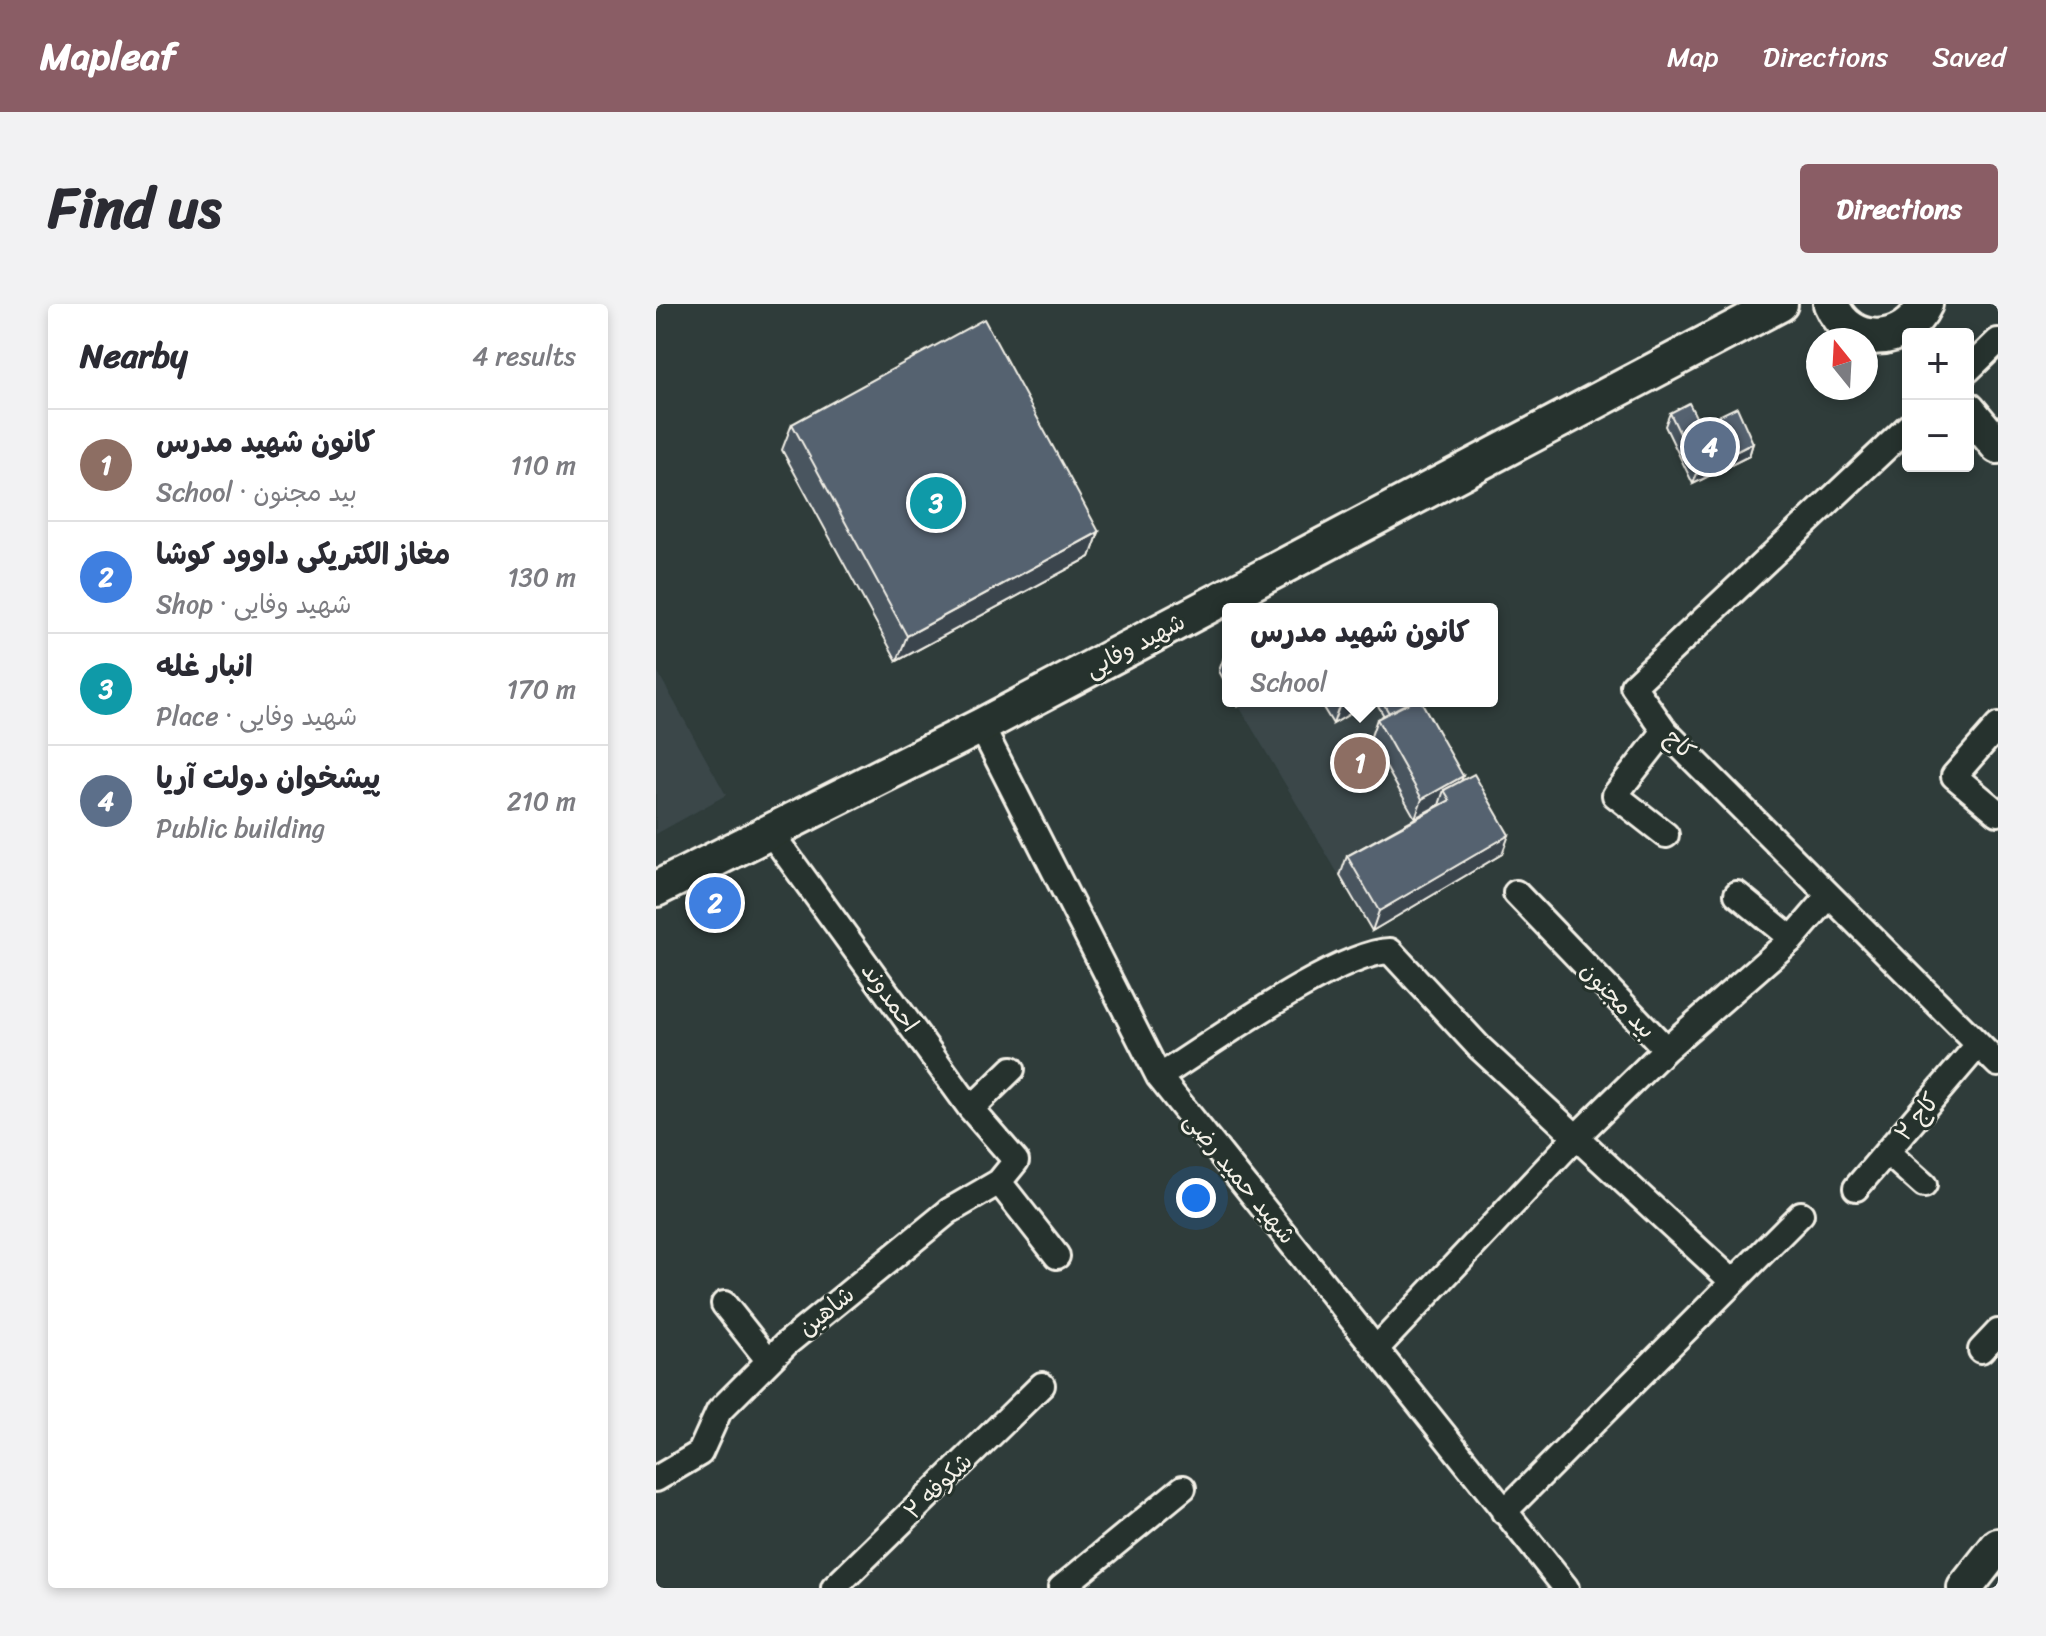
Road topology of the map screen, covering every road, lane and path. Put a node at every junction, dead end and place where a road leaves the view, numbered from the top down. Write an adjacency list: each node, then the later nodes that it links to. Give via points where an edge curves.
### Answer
1 (1831, 304): 5 (main road, via 1846,327 1861,335)
2 (1925, 304): 4 (main road)
3 (1776, 305): 11 (main road, شهید وفایی)
4 (1910, 328)
5 (1902, 335)
6 (1998, 341): 7 (street)
7 (1974, 364)
8 (1974, 417): 10 (main road)
9 (1902, 433): 13 (street, کاج, via 1633,686)
10 (1998, 446)
11 (981, 726): 15 (main road, شهید وفایی); 26 (street, شهید حمید رضی)
12 (1998, 726): 14 (street, via 1954,776)
13 (1665, 731): 16 (street, via 1615,795); 20 (street, کاج)
14 (1998, 813)
15 (768, 829): 17 (main road, شهید وفایی); 27 (street, احمدوند)
16 (1666, 835)
17 (656, 889)
18 (1516, 893): 23 (street, بید مجنون)
19 (1737, 894): 21 (street)
20 (1829, 896): 21 (street, بید مجنون); 22 (street, کاج)
21 (1792, 939): 23 (street, بید مجنون)
22 (1978, 1045): 24 (street, کاج); 29 (street, کاج ۲)
23 (1666, 1049): 28 (street)
24 (1998, 1064)
25 (1012, 1069): 27 (street)
26 (1159, 1077): 28 (street, via 1326,973 1373,951 1390,951 1480,1048); 39 (street, شهید حمید رضی)
27 (971, 1109): 30 (street, احمدوند)
28 (1575, 1138): 36 (street); 39 (street)
29 (1887, 1152): 32 (street); 33 (street, کاج ۲)
30 (1016, 1161): 31 (street, شاهین)
31 (999, 1182): 35 (street); 41 (street, شاهین, via 949,1211)
32 (1924, 1185)
33 (1856, 1188)
34 (1801, 1214): 36 (street)
35 (1057, 1256)
36 (1732, 1281): 45 (street)
37 (724, 1304): 41 (street)
38 (1998, 1332): 40 (street)
39 (1377, 1348): 45 (street, شهید حمید رضی)
40 (1981, 1350)
41 (769, 1361): 43 (street, شاهین, via 719,1411 700,1453)
42 (1042, 1385): 47 (street, شکوفه ۲)
43 (656, 1479)
44 (1183, 1488): 48 (street)
45 (1504, 1512): 49 (street, شهید حمید رضی)
46 (1998, 1546): 50 (main road)
47 (834, 1588)
48 (1061, 1588)
49 (1566, 1588)
50 (1965, 1588)

